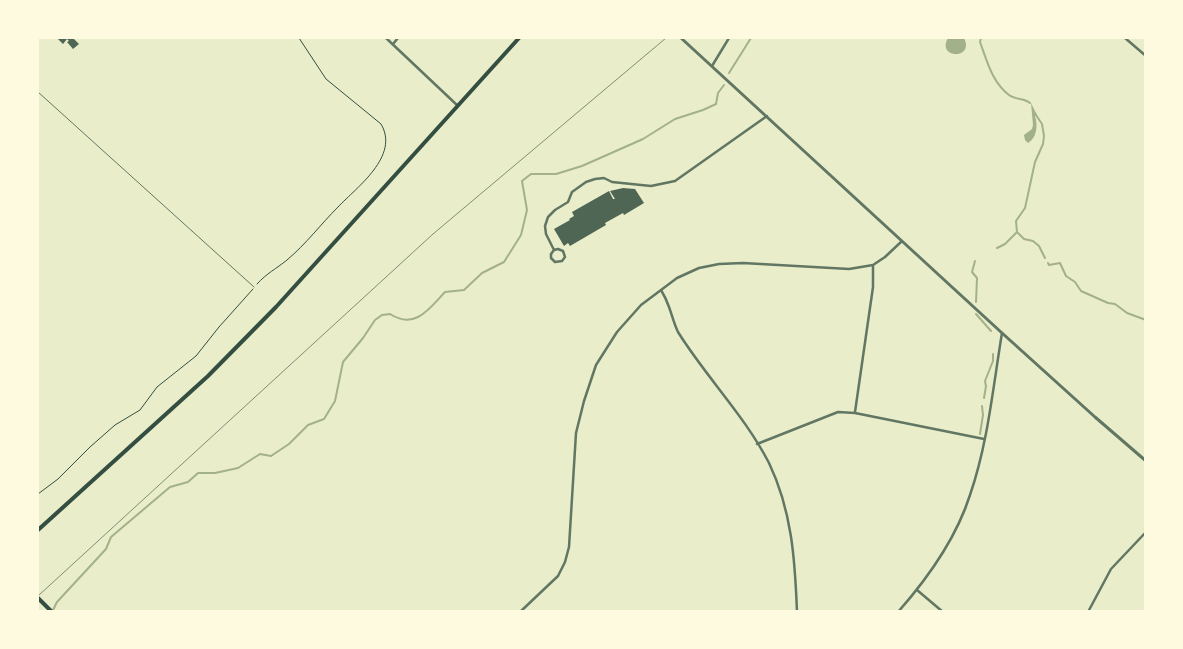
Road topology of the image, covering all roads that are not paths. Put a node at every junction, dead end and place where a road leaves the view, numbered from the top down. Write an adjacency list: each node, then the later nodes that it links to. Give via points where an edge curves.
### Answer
1 (386, 38): 7 (street)
2 (398, 38): 7 (street)
3 (519, 38): 11 (main road)
4 (729, 38): 9 (street)
5 (1125, 38): 8 (street)
6 (682, 39): 9 (street)
7 (392, 44): 11 (street)
8 (1146, 56)
9 (712, 66): 12 (street)
10 (38, 92): 16 (lane)
11 (458, 106): 23 (main road, via 276,307 221,362)
12 (767, 116): 13 (street); 14 (street, via 675,181 650,186 612,182 604,178 586,182 572,192 568,202 548,217 546,234)
13 (902, 240): 15 (street); 18 (street)
14 (554, 250): 14 (street, via 553,261 562,261 565,257 563,251)
15 (873, 265): 17 (street, via 849,269 719,264 699,268); 19 (street, via 873,287)
16 (254, 287)
17 (660, 290): 21 (street, via 677,330); 28 (street, via 617,332 596,365 576,433 569,547 565,562 558,576)
18 (1002, 333): 20 (street); 22 (street)
19 (855, 412): 20 (street); 21 (street, via 838,412)
20 (985, 439): 25 (street, via 970,495 957,527)
21 (757, 444): 29 (street, via 769,463 788,521 794,552)
22 (1146, 461)
23 (38, 530)
24 (1146, 532): 32 (street, via 1111,569)
25 (917, 590): 30 (street); 31 (street)
26 (38, 598): 27 (main road)
27 (52, 612)
28 (520, 612)
29 (797, 612)
30 (898, 612)
31 (943, 612)
32 (1088, 612)

